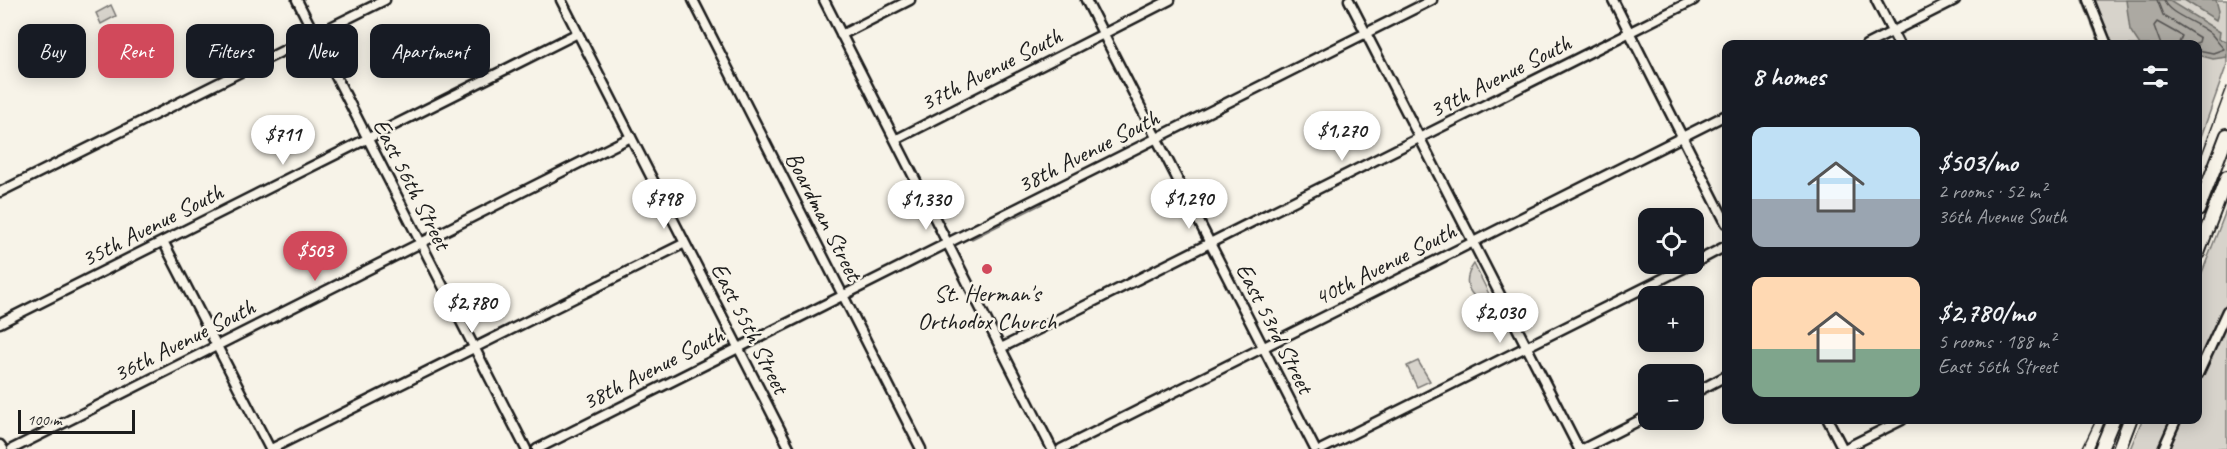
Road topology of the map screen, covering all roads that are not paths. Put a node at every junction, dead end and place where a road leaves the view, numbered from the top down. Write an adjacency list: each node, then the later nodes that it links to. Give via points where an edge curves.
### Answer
1 (297, 0): 16 (street, East 56th Street)
2 (385, 0): 17 (street)
3 (561, 0): 19 (street, East 55th Street)
4 (693, 0): 51 (street, Boardman Street)
5 (824, 0): 23 (street)
6 (910, 0): 23 (street)
7 (1086, 0): 22 (street, East 53rd Street)
8 (1170, 0): 22 (street, 37th Avenue South)
9 (1349, 0): 20 (street)
10 (1431, 0): 20 (street, 38th Avenue South)
11 (1613, 0): 21 (street)
12 (1694, 0): 21 (street, 39th Avenue South)
13 (1876, 0): 18 (street)
14 (1954, 0): 18 (street)
15 (2089, 0): 26 (street)
16 (309, 24)
17 (336, 24)
18 (1892, 32): 24 (street); 25 (street)
19 (578, 33): 31 (street, East 55th Street); 35 (street, 35th Avenue South)
20 (1366, 33): 32 (street); 34 (street, 38th Avenue South)
21 (1630, 33): 32 (street, 39th Avenue South); 33 (street)
22 (1103, 34): 34 (street, East 53rd Street); 36 (street, 37th Avenue South)
23 (841, 35): 36 (street)
24 (1876, 40)
25 (1896, 40)
26 (2105, 40)
27 (286, 49): 38 (street)
28 (336, 78): 35 (street, East 56th Street)
29 (1722, 117): 33 (street, 40th Avenue South)
30 (2227, 135): 39 (highway)
31 (632, 137): 44 (street, East 55th Street); 46 (street, 36th Avenue South)
32 (1419, 137): 42 (street, 39th Avenue South); 43 (street)
33 (1683, 137): 40 (street); 43 (street, 40th Avenue South)
34 (1156, 138): 42 (street, East 53rd Street); 47 (street, 38th Avenue South)
35 (367, 139): 41 (street, 35th Avenue South); 46 (street, East 56th Street)
36 (895, 140): 47 (street)
37 (2227, 177): 45 (highway)
38 (0, 192)
39 (2202, 200)
40 (1722, 215)
41 (163, 241): 53 (street, 35th Avenue South); 54 (street)
42 (1210, 242): 57 (street, East 53rd Street); 59 (street, 39th Avenue South)
43 (1472, 242): 55 (street); 57 (street, 40th Avenue South)
44 (685, 243): 56 (street, East 55th Street); 58 (street)
45 (2202, 243)
46 (422, 244): 54 (street, 36th Avenue South); 58 (street, East 56th Street)
47 (948, 244): 51 (street, 38th Avenue South); 59 (street)
48 (1722, 248): 49 (street)
49 (1704, 258)
50 (1673, 274): 55 (street)
51 (842, 296): 56 (street, 38th Avenue South); 76 (street, Boardman Street)
52 (2227, 311): 60 (street)
53 (0, 323)
54 (216, 345): 71 (street, 36th Avenue South); 72 (street)
55 (1526, 346): 80 (street); 81 (street)
56 (738, 347): 74 (street, 38th Avenue South); 75 (street, East 55th Street)
57 (1263, 347): 78 (street, 40th Avenue South); 79 (street, East 53rd Street)
58 (474, 348): 72 (street); 73 (street, East 56th Street)
59 (1001, 348): 77 (street)
60 (2202, 365)
61 (1722, 378): 62 (street)
62 (1704, 388)
63 (1638, 421): 81 (street)
64 (1830, 424): 82 (street)
65 (1894, 424): 82 (street)
66 (2112, 424): 83 (highway)
67 (2128, 424): 84 (highway)
68 (2174, 424): 85 (street)
69 (0, 445): 70 (street)
70 (3, 449)
71 (12, 449)
72 (270, 449)
73 (526, 449)
74 (537, 449)
75 (790, 449)
76 (921, 449)
77 (1053, 449)
78 (1061, 449)
79 (1316, 449)
80 (1322, 449)
81 (1581, 449)
82 (1843, 449)
83 (2101, 449)
84 (2119, 449)
85 (2163, 449)

